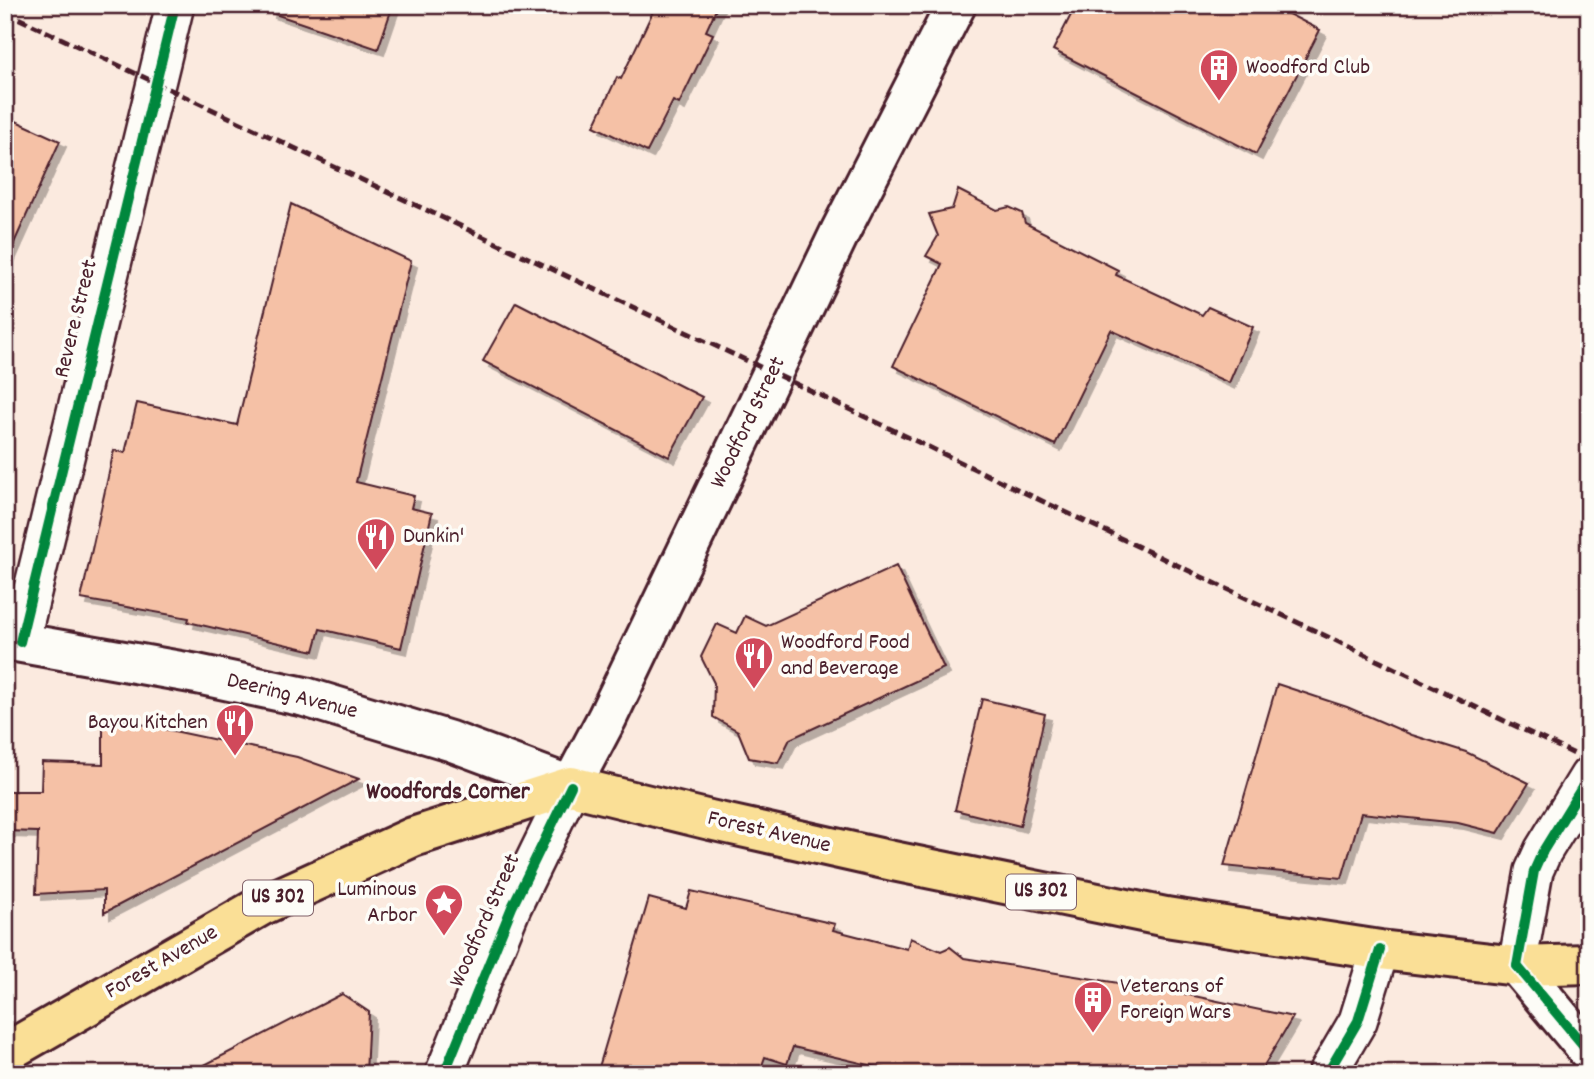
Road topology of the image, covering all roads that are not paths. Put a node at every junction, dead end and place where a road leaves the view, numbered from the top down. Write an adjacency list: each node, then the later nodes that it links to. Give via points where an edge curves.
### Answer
1 (176, 5): 3 (street, Revere Street)
2 (956, 5): 5 (main road, Woodford Street)
3 (13, 641): 5 (main road, Deering Avenue, via 305,697 450,741)
4 (1589, 776): 8 (street, via 1534,871)
5 (571, 786): 6 (highway, Forest Avenue / US 302, via 999,884 1166,917); 10 (highway, Forest Avenue / US 302, via 413,837 273,901); 11 (street, Woodford Street, via 512,907)
6 (1380, 950): 8 (highway, Forest Avenue / US 302); 12 (street, via 1358,1021)
7 (1589, 964): 8 (highway, Forest Avenue / US 302)
8 (1517, 966): 9 (main road)
9 (1589, 1052)
10 (5, 1053)
11 (444, 1074)
12 (1327, 1074)

